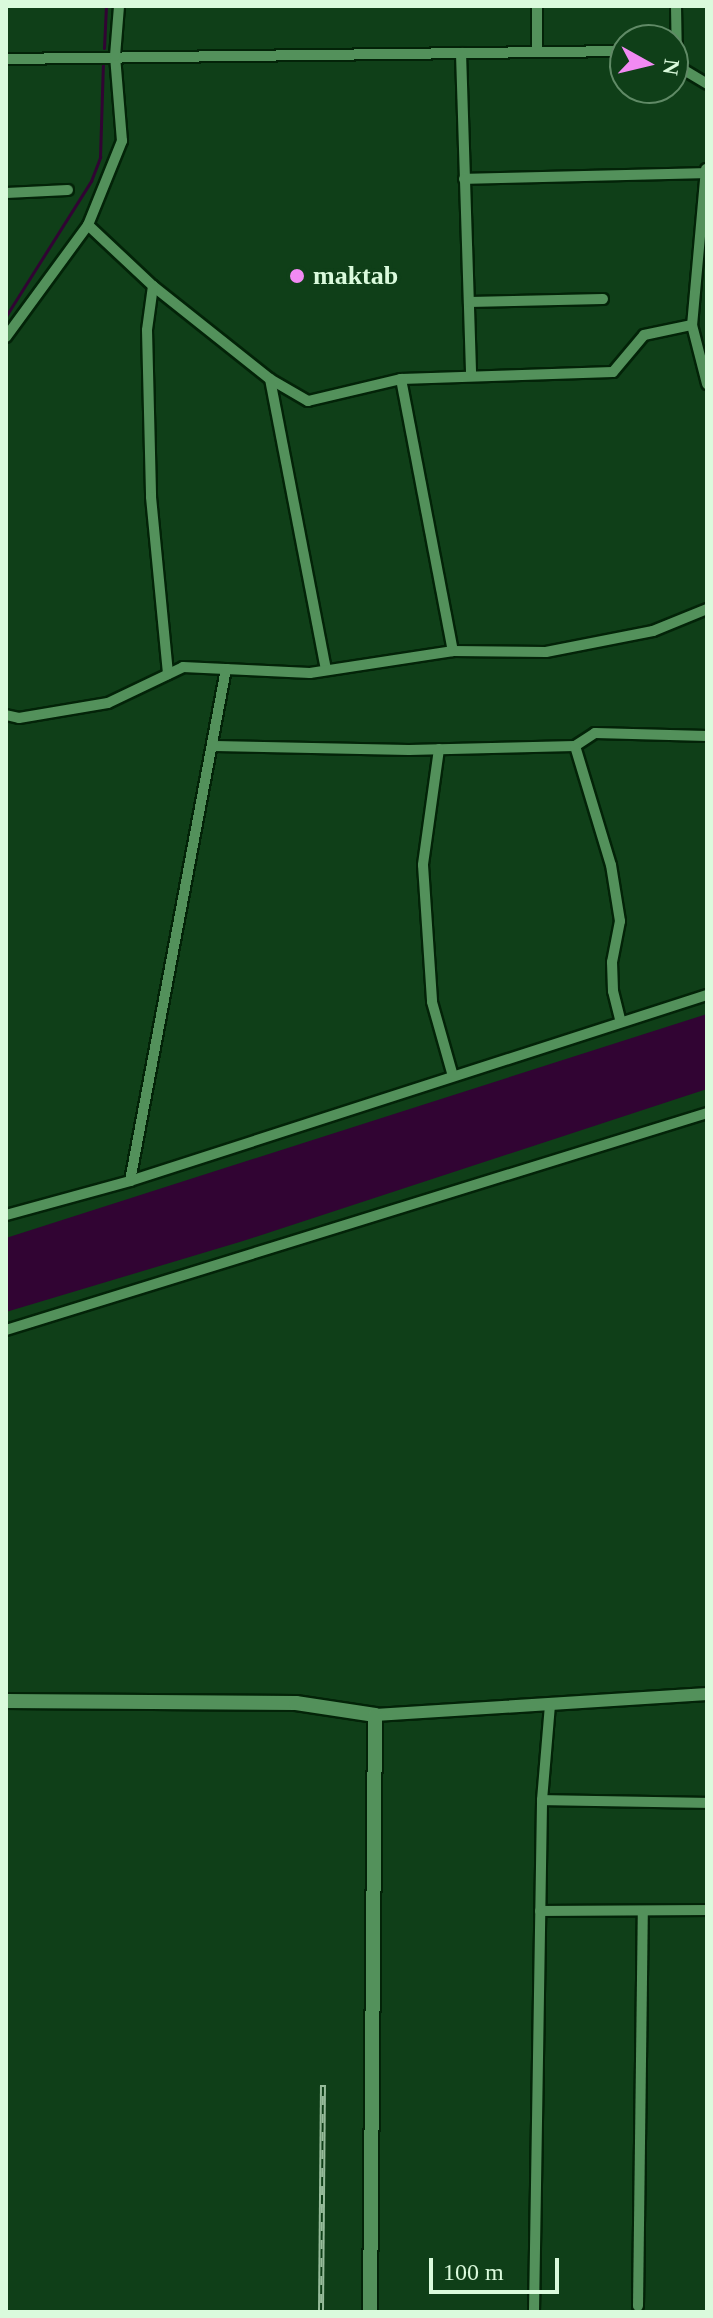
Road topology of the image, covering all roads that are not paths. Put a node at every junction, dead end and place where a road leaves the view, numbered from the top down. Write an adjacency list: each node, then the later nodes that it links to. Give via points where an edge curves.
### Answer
1 (119, 6): 6 (street)
2 (537, 6): 3 (street)
3 (537, 48): 4 (street); 5 (street)
4 (609, 50)
5 (461, 53): 6 (street); 11 (street)
6 (115, 56): 7 (street); 14 (street, via 122,141)
7 (6, 59)
8 (689, 73): 9 (street)
9 (707, 84)
10 (706, 170): 11 (street); 18 (street)
11 (464, 179): 17 (street)
12 (68, 190): 13 (street)
13 (6, 193)
14 (88, 225): 15 (street); 19 (street)
15 (153, 286): 21 (street); 28 (street, via 147,330 151,497)
16 (603, 299): 17 (street)
17 (469, 302): 20 (street)
18 (692, 325): 20 (street, via 644,335 613,372); 23 (street)
19 (6, 337)
20 (471, 373): 22 (street)
21 (270, 379): 22 (street, via 308,401); 27 (street)
22 (401, 379): 25 (street)
23 (707, 384)
24 (707, 609): 25 (street, via 653,631 546,652)
25 (453, 651): 27 (street)
26 (226, 669): 27 (street); 28 (street, via 183,667); 31 (street)
27 (326, 670)
28 (168, 674): 29 (street, via 108,703 19,718)
29 (6, 715)
30 (707, 736): 32 (street, via 595,733)
31 (215, 746): 33 (street); 38 (street)
32 (575, 746): 33 (street); 35 (street, via 611,865 620,921 613,991)
33 (439, 749): 36 (street, via 423,865 432,1002)
34 (707, 995): 35 (street)
35 (621, 1022): 36 (street)
36 (453, 1076): 38 (street)
37 (707, 1113): 40 (street)
38 (130, 1181): 39 (street)
39 (6, 1215)
40 (6, 1330)
41 (707, 1694): 43 (street)
42 (6, 1701): 44 (main road, via 296,1703)
43 (550, 1704): 44 (street); 45 (street)
44 (375, 1715): 51 (main road)
45 (542, 1800): 46 (street); 48 (street)
46 (707, 1803)
47 (707, 1910): 49 (street)
48 (540, 1911): 49 (street); 52 (street)
49 (643, 1911): 50 (street)
50 (638, 2306)
51 (370, 2312)
52 (534, 2312)

